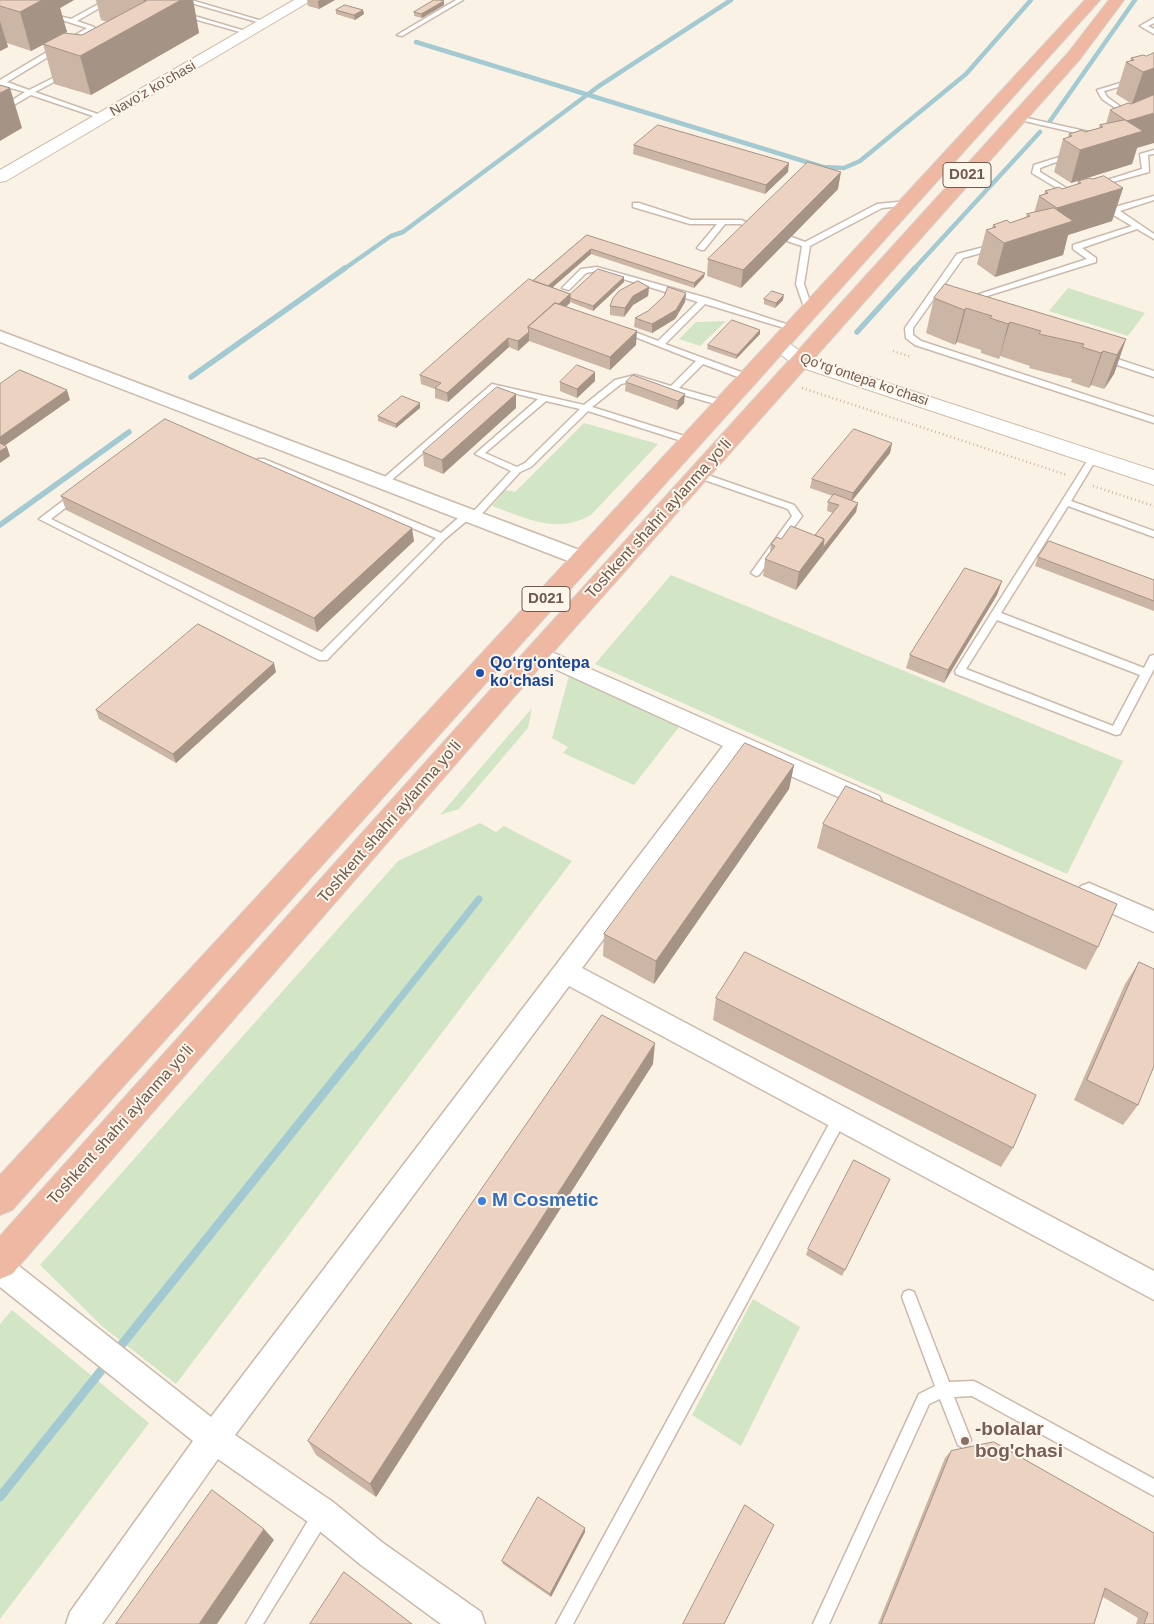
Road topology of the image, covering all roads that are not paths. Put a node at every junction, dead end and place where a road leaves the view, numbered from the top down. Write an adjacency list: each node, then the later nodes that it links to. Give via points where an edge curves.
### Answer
1 (110, 0): 9 (lane)
2 (184, 0): 11 (lane)
3 (305, 0): 11 (main road, Navo'z ko'chasi)
4 (460, 0): 16 (lane)
5 (1093, 0): 17 (highway, Toshkent shahri aylanma yoʻli / D021)
6 (1118, 0): 18 (highway, Toshkent shahri aylanma yoʻli / D021)
7 (39, 11): 9 (lane)
8 (177, 13): 15 (lane)
9 (72, 20): 12 (lane)
10 (1154, 20): 14 (lane, via 1143,26)
11 (266, 23): 15 (main road, Navo'z ko'chasi)
12 (92, 28): 13 (lane); 21 (lane)
13 (102, 30)
14 (1154, 32)
15 (249, 33): 25 (main road, Navo'z ko'chasi)
16 (400, 35)
17 (1049, 50): 18 (highway, via 1058,56); 24 (highway, Toshkent shahri aylanma yoʻli / D021)
18 (1074, 56): 26 (highway, Toshkent shahri aylanma yoʻli / D021)
19 (74, 70): 22 (lane)
20 (1142, 79): 27 (lane, via 1100,90 1104,98 1135,119)
21 (1, 83): 22 (lane)
22 (30, 92): 23 (lane); 25 (lane)
23 (0, 111)
24 (992, 111): 26 (highway, via 1008,111); 36 (highway, Toshkent shahri aylanma yoʻli / D021)
25 (104, 118): 31 (main road, Navo'z ko'chasi)
26 (1018, 118): 28 (lane, via 1086,138); 54 (highway, Toshkent shahri aylanma yoʻli / D021)
27 (1130, 123)
28 (1096, 133)
29 (1078, 152): 33 (lane, via 1037,167 1036,173)
30 (1154, 152): 32 (lane, via 1144,154 1146,170)
31 (0, 177)
32 (1094, 186)
33 (1073, 193)
34 (1154, 198): 38 (lane)
35 (1098, 202): 38 (lane)
36 (908, 203): 43 (lane, via 880,206); 51 (highway, Toshkent shahri aylanma yoʻli / D021)
37 (636, 205): 39 (lane, via 690,222)
38 (1114, 210): 40 (lane)
39 (722, 223): 43 (lane, via 741,222); 44 (lane)
40 (1136, 227): 41 (lane); 47 (lane, via 1076,247 1093,260)
41 (1154, 237)
42 (1007, 243): 48 (lane, via 960,256 941,292)
43 (806, 244): 51 (lane)
44 (701, 248)
45 (566, 288): 46 (lane, via 584,271 597,268)
46 (704, 300): 51 (lane); 53 (lane)
47 (961, 301)
48 (929, 302): 49 (lane); 63 (lane, via 908,332 918,343)
49 (939, 305)
50 (615, 328): 53 (lane)
51 (794, 328): 54 (main road, Qoʻrgʻontepa koʻchasi); 58 (highway, Toshkent shahri aylanma yoʻli / D021)
52 (0, 336): 71 (street)
53 (660, 344): 56 (lane)
54 (807, 354): 66 (main road, Qoʻrgʻontepa koʻchasi); 67 (main road, Qoʻrgʻontepa koʻchasi); 69 (highway, Toshkent shahri aylanma yoʻli / D021)
55 (1093, 355): 57 (lane)
56 (702, 360): 58 (lane); 59 (lane)
57 (1154, 374)
58 (749, 378): 61 (highway, Toshkent shahri aylanma yoʻli / D021)
59 (672, 389): 61 (lane); 62 (lane, via 635,378 618,382)
60 (544, 398): 62 (lane); 68 (lane, via 479,454); 71 (lane, via 496,386)
61 (724, 404): 64 (highway, Toshkent shahri aylanma yoʻli / D021)
62 (586, 408): 64 (lane); 68 (lane, via 528,465)
63 (1154, 420)
64 (691, 441): 77 (highway, Toshkent shahri aylanma yoʻli / D021)
65 (247, 455): 76 (lane)
66 (1093, 458): 70 (main road, Qoʻrgʻontepa koʻchasi); 73 (lane)
67 (1154, 458)
68 (517, 470): 74 (lane)
69 (699, 476): 78 (lane, via 791,507 797,516); 80 (highway, Toshkent shahri aylanma yoʻli / D021)
70 (1154, 478)
71 (384, 482): 74 (street)
72 (82, 491): 76 (lane, via 44,519 323,657)
73 (1065, 502): 75 (lane); 79 (lane)
74 (471, 516): 76 (lane); 77 (street)
75 (1154, 534)
76 (442, 538)
77 (583, 559): 89 (highway, Toshkent shahri aylanma yoʻli / D021)
78 (756, 573)
79 (995, 615): 82 (lane); 82 (lane, via 960,671 1116,731)
80 (538, 653): 83 (street); 90 (highway, Toshkent shahri aylanma yoʻli / D021)
81 (1154, 659): 82 (lane)
82 (1146, 674)
83 (737, 743): 84 (street); 87 (street)
84 (889, 809)
85 (1068, 885): 86 (street)
86 (1154, 922)
87 (564, 970): 88 (street); 95 (street)
88 (839, 1119): 92 (street); 102 (lane)
89 (0, 1199)
90 (0, 1262)
91 (0, 1269): 95 (street)
92 (1154, 1286)
93 (910, 1297): 94 (lane)
94 (944, 1390): 96 (lane); 97 (lane, via 973,1388); 103 (lane, via 924,1399)
95 (214, 1438): 98 (street); 99 (street)
96 (963, 1440)
97 (1154, 1488)
98 (322, 1513): 100 (lane); 101 (street)
99 (82, 1624)
100 (254, 1624)
101 (468, 1624)
102 (564, 1624)
103 (821, 1624)

